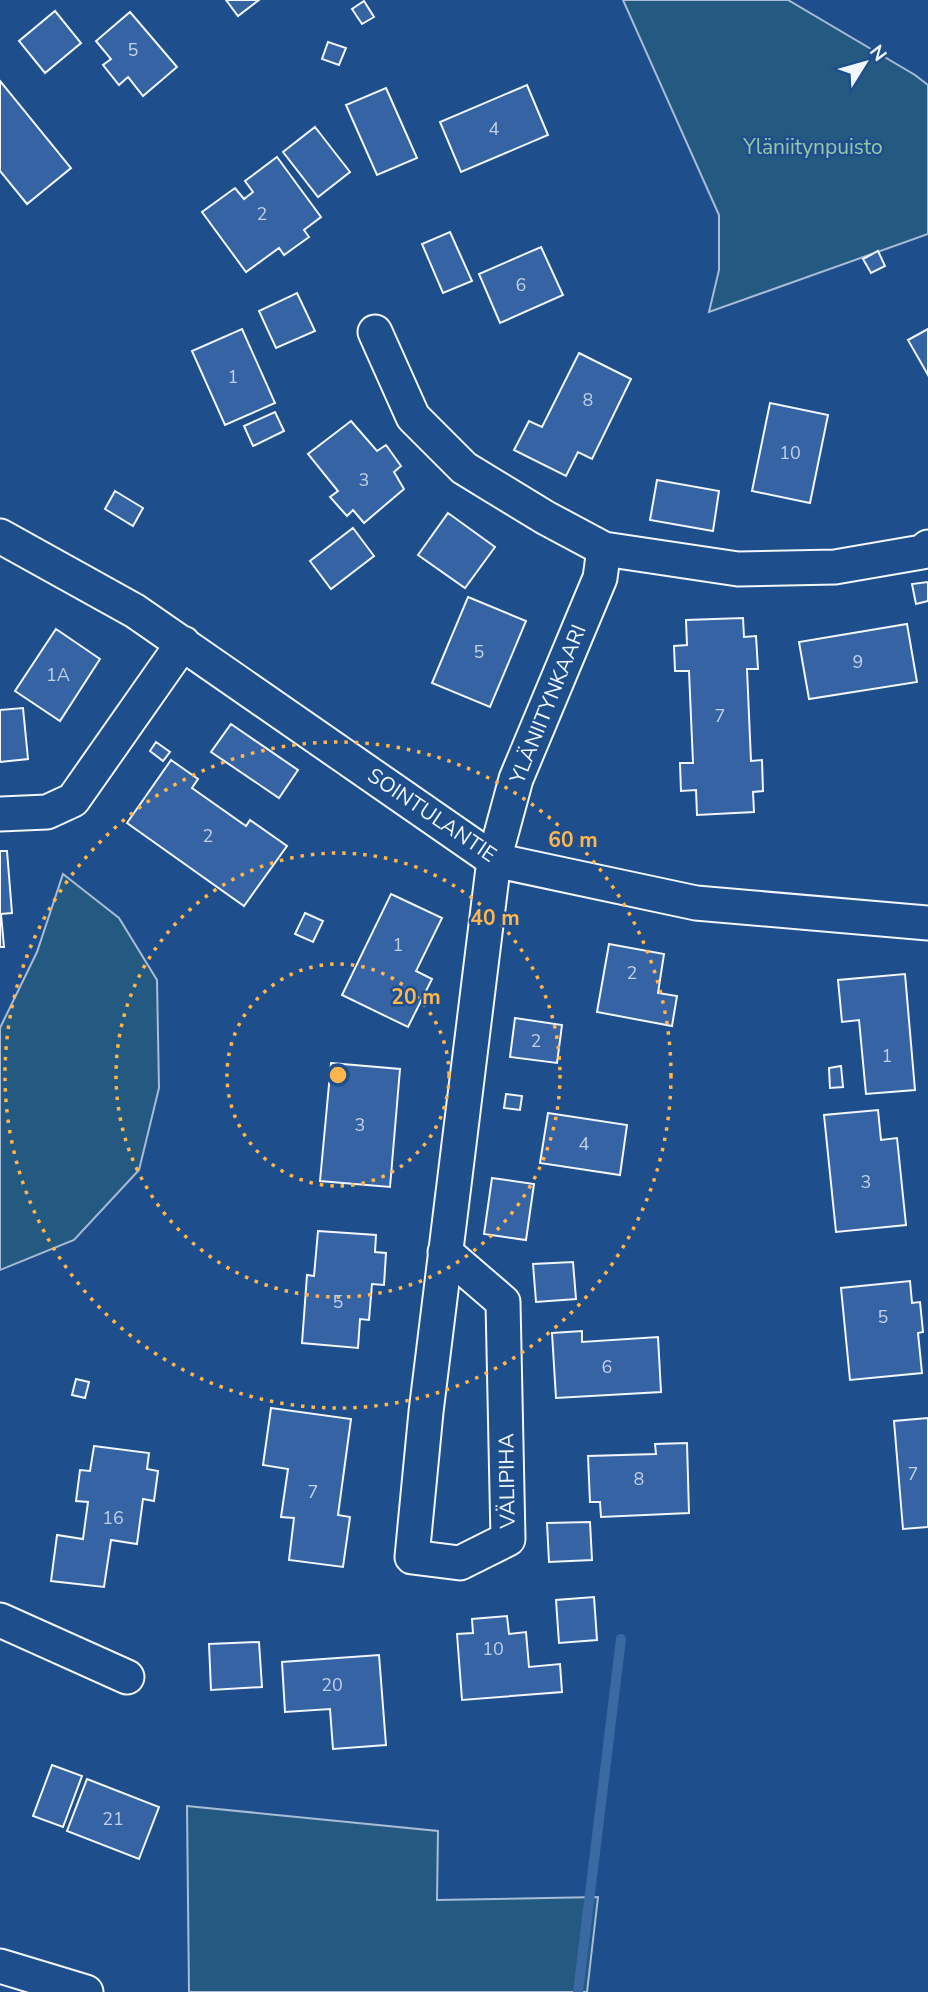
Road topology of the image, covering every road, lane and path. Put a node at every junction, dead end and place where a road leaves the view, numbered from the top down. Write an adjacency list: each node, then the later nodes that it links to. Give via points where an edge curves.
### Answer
1 (375, 332): 4 (street, via 413,417 464,468)
2 (0, 536): 5 (street, SOINTULANTIE)
3 (928, 547): 4 (street, via 922,552 835,567 738,569)
4 (604, 549): 7 (street, YLÄNIITYNKAARI, via 600,578 516,779)
5 (183, 643): 6 (street, via 73,800 47,812); 7 (street, SOINTULANTIE)
6 (0, 814)
7 (494, 860): 8 (street, SOINTULANTIE, via 696,903); 9 (street, VÄLIPIHA)
8 (928, 923)
9 (445, 1252): 9 (street, VÄLIPIHA, via 412,1557 460,1563 508,1539 503,1302)
10 (0, 1620): 11 (street)
11 (127, 1677)
12 (0, 1966): 13 (street)
13 (86, 1992)

